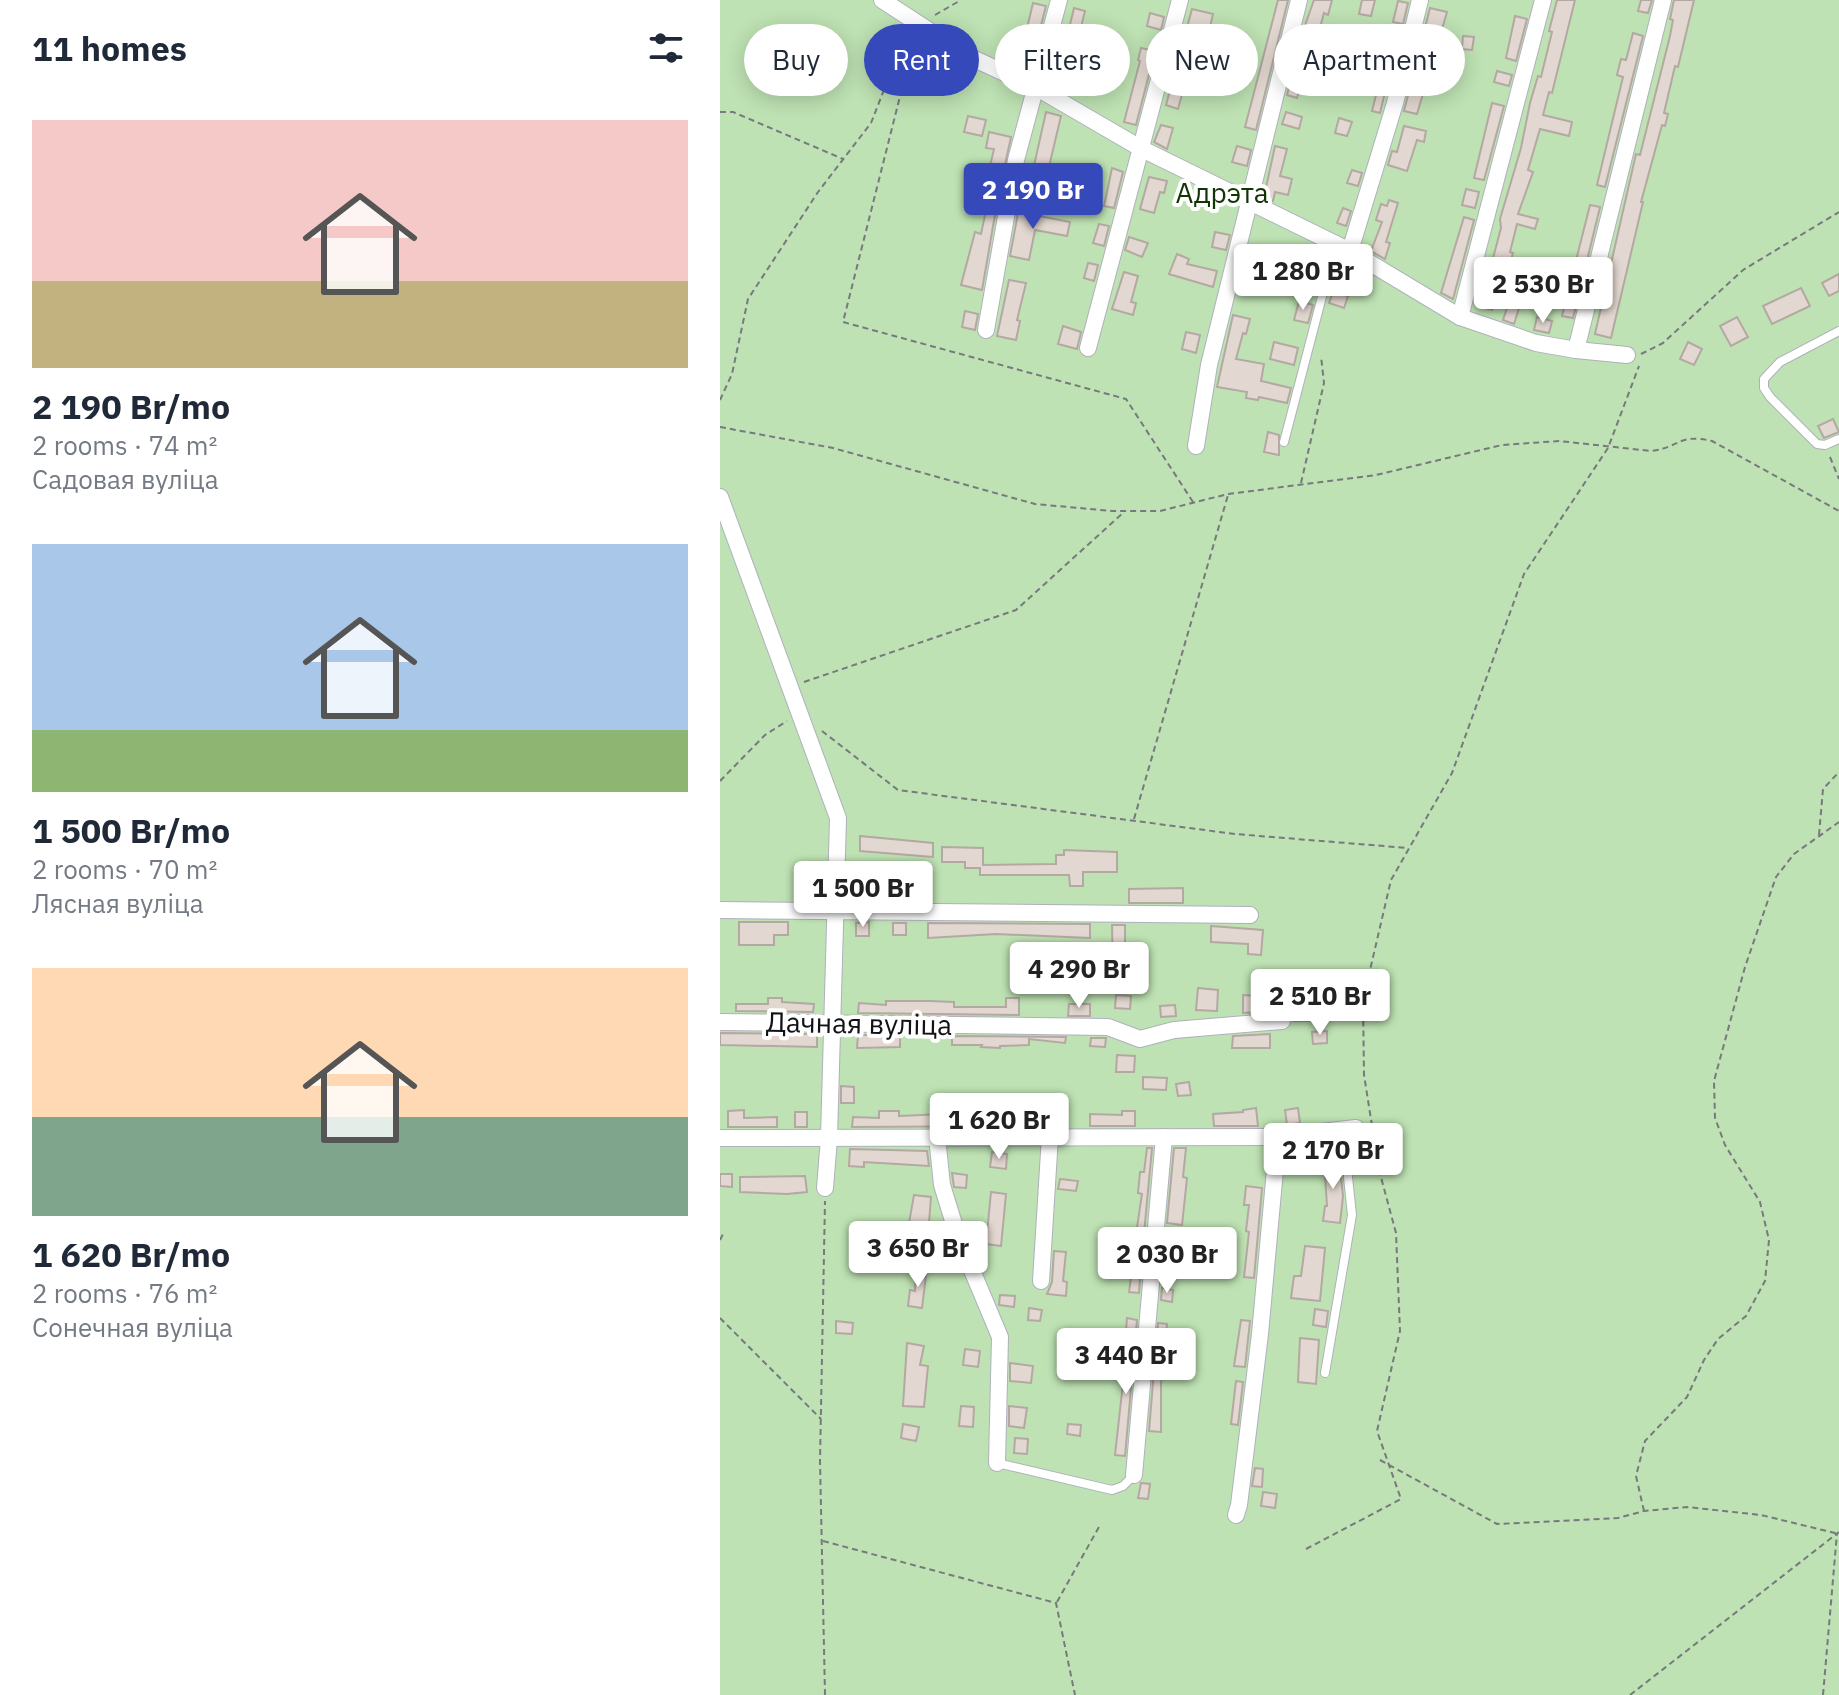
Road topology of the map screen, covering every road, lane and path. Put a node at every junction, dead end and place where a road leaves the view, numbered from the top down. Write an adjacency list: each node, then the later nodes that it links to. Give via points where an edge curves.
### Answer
1 (882, 0): 9 (street)
2 (961, 0): 10 (path)
3 (1059, 0): 11 (street)
4 (1180, 0): 17 (street)
5 (1299, 0): 19 (street)
6 (1420, 0): 21 (street, via 1395,103)
7 (1543, 0): 22 (street)
8 (1663, 0): 26 (street)
9 (917, 24)
10 (920, 24)
11 (1053, 24)
12 (882, 96): 18 (path, via 871,123)
13 (900, 96): 42 (path, via 843,322 1126,399)
14 (1035, 96): 23 (street, via 1016,160)
15 (1051, 96): 17 (street)
16 (720, 112): 18 (path, via 733,112)
17 (1142, 149): 19 (street); 25 (street)
18 (844, 159): 30 (path, via 748,299 732,374)
19 (1249, 200): 21 (street); 36 (street, via 1209,365)
20 (1839, 212): 28 (path, via 1743,270 1663,343)
21 (1343, 247): 22 (street); 34 (lane)
22 (1460, 317): 26 (street, via 1536,343)
23 (986, 330)
24 (1839, 331): 29 (lane, via 1780,362 1764,379)
25 (1088, 348)
26 (1576, 350): 28 (street)
27 (1321, 356): 39 (path, via 1324,383)
28 (1633, 361): 37 (path)
29 (1767, 392): 31 (lane); 35 (lane, via 1817,444)
30 (720, 400)
31 (1760, 401)
32 (720, 427): 45 (path, via 833,448 1035,504)
33 (1839, 439): 35 (lane)
34 (1284, 442)
35 (1825, 445): 38 (path)
36 (1196, 446)
37 (1608, 448): 39 (path, via 1559,441 1502,445 1376,475); 44 (path, via 1651,451 1685,438 1712,441); 53 (path, via 1524,574 1452,773)
38 (1839, 479)
39 (1300, 484): 40 (path)
40 (1228, 494): 42 (path); 50 (path)
41 (720, 497): 46 (street)
42 (1193, 503): 45 (path, via 1160,511)
43 (1839, 503): 44 (path)
44 (1837, 510)
45 (1125, 511): 46 (path, via 1016,610)
46 (790, 687): 47 (street)
47 (800, 714): 49 (path, via 765,735); 50 (path, via 898,790); 55 (street, via 838,818)
48 (1839, 772): 52 (path, via 1823,789)
49 (720, 781)
50 (1134, 820): 53 (path)
51 (1839, 822): 52 (path)
52 (1819, 836): 78 (path, via 1794,854 1776,877 1714,1081 1715,1118 1725,1145 1760,1202 1769,1240 1765,1281 1746,1316 1718,1339 1687,1397 1645,1441 1636,1476)
53 (1409, 848): 76 (path, via 1391,880 1363,1000 1364,1075 1379,1170 1396,1233 1400,1331 1377,1431)
54 (720, 910): 55 (street)
55 (836, 911): 56 (street); 59 (street)
56 (1250, 915)
57 (1282, 1021): 59 (street, Дачная вуліца, via 1174,1030 1140,1039 1108,1027)
58 (720, 1022): 59 (street, Дачная вуліца)
59 (832, 1023): 66 (street)
60 (1349, 1129): 64 (street); 72 (lane, via 1352,1215)
61 (1050, 1136): 62 (street); 63 (street); 70 (street)
62 (937, 1137): 66 (street); 75 (street, via 942,1185 958,1237 1000,1337)
63 (1164, 1137): 64 (street); 77 (street)
64 (1278, 1137): 79 (street)
65 (720, 1138): 66 (street)
66 (829, 1138): 67 (street)
67 (825, 1188): 73 (path)
68 (723, 1234): 69 (path)
69 (720, 1240)
70 (1041, 1281)
71 (720, 1318): 73 (path)
72 (1325, 1373)
73 (822, 1420): 82 (path)
74 (1380, 1460): 76 (path)
75 (997, 1463): 77 (lane, via 1112,1490)
76 (1389, 1465): 78 (path, via 1497,1524 1618,1518); 83 (path, via 1401,1499)
77 (1134, 1475)
78 (1644, 1511): 81 (path, via 1687,1507 1761,1515)
79 (1236, 1515)
80 (1100, 1525): 84 (path)
81 (1838, 1533): 87 (path); 88 (path)
82 (822, 1541): 84 (path); 85 (path)
83 (1306, 1549)
84 (1056, 1603): 86 (path)
85 (825, 1695)
86 (1075, 1695)
87 (1630, 1695)
88 (1823, 1695)

